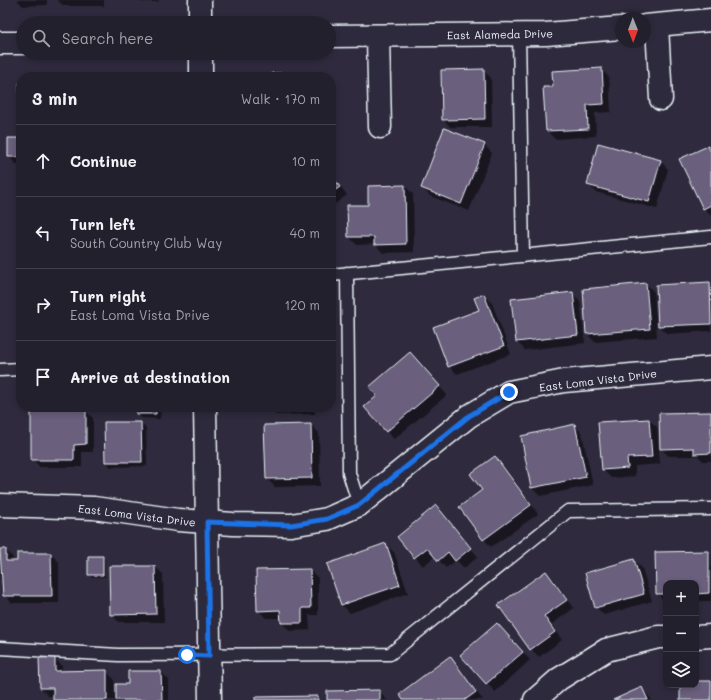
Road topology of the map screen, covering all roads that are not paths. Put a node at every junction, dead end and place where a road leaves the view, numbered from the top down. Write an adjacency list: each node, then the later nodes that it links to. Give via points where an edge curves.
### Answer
1 (200, 0): 2 (street)
2 (200, 16)
3 (711, 20): 4 (street)
4 (651, 26): 13 (street)
5 (615, 28): 6 (street, East Alameda Drive)
6 (519, 34): 8 (street, East Alameda Drive); 16 (lane)
7 (336, 36): 8 (street, East Alameda Drive)
8 (378, 36): 14 (street)
9 (16, 43): 10 (street)
10 (0, 44)
11 (200, 60): 12 (street)
12 (201, 72)
13 (661, 99)
14 (380, 127)
15 (711, 237): 16 (lane)
16 (523, 256): 17 (lane)
17 (347, 273): 18 (lane); 24 (lane, via 349,473)
18 (336, 274)
19 (711, 368): 24 (street, East Loma Vista Drive, via 564,381 509,392 469,416)
20 (16, 369): 21 (lane)
21 (0, 370)
22 (205, 412): 26 (street)
23 (0, 505): 26 (street, East Loma Vista Drive, via 94,508)
24 (359, 505): 26 (street, East Loma Vista Drive, via 327,519 291,525)
25 (711, 509): 31 (lane, via 568,511 390,654)
26 (207, 522): 31 (street)
27 (699, 636): 28 (street)
28 (711, 636)
29 (663, 637): 33 (street, via 606,650 559,679)
30 (0, 648): 31 (lane, via 118,655)
31 (209, 656): 32 (street)
32 (210, 700)
33 (535, 700)

